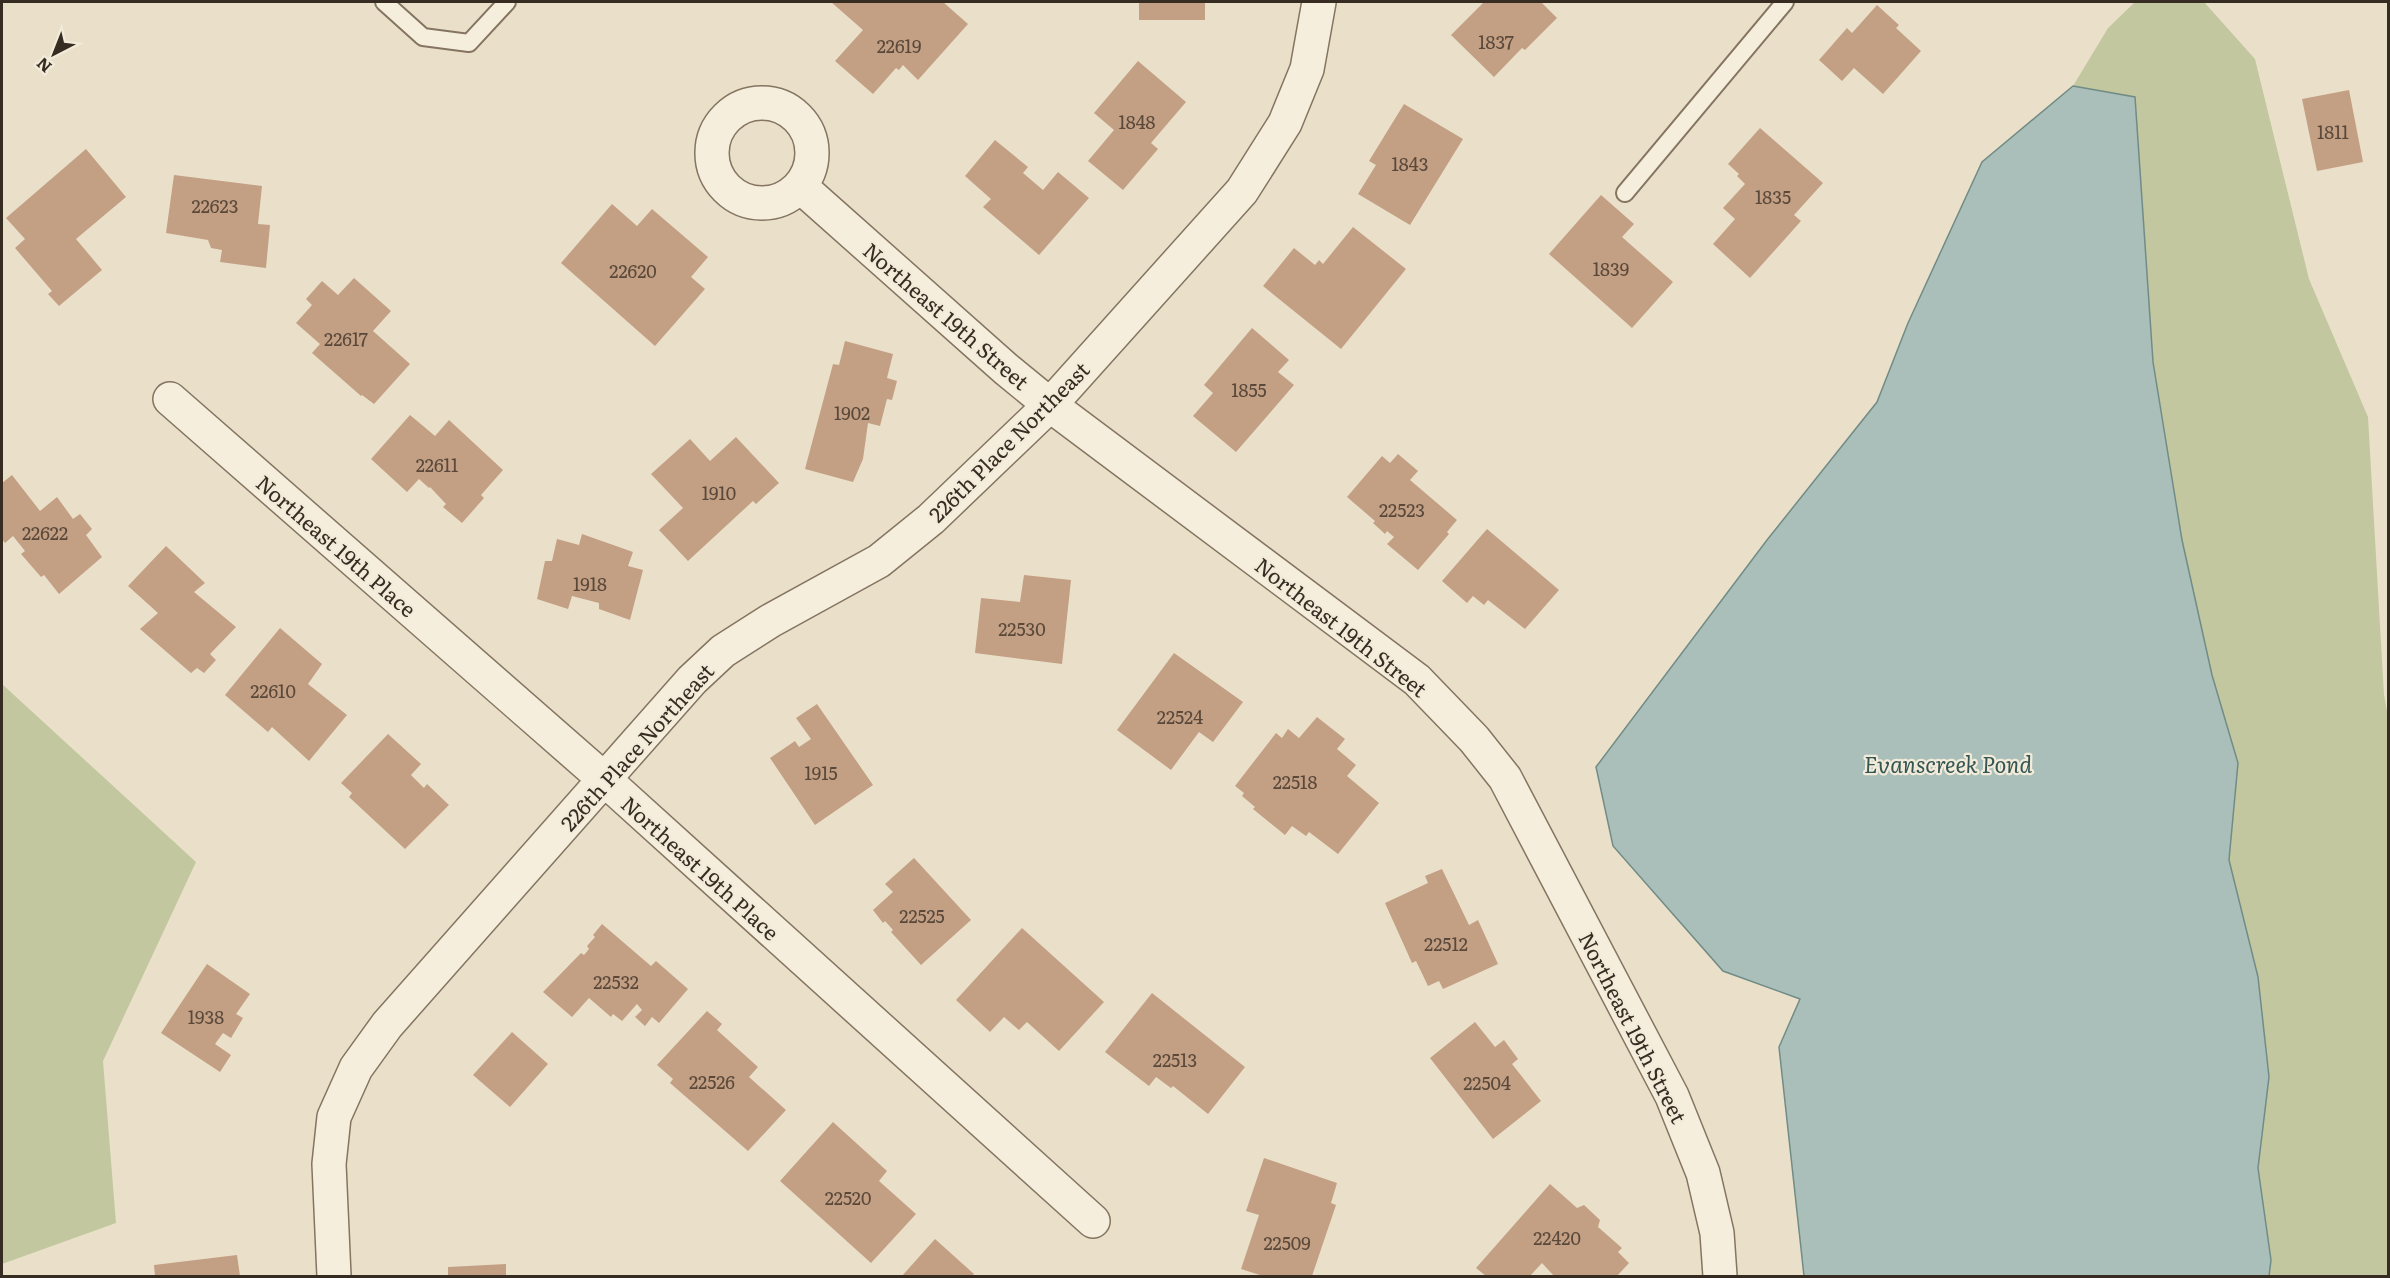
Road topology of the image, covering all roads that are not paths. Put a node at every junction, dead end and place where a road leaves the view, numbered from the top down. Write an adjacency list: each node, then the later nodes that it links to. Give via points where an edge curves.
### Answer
1 (384, 2): 2 (lane, via 423,37 469,43)
2 (507, 2)
3 (1318, 2): 8 (street, 226th Place Northeast, via 1307,69 1285,123 1242,191)
4 (1785, 2): 6 (lane)
5 (800, 186): 8 (street, Northeast 19th Street)
6 (1625, 193)
7 (170, 399): 9 (street, Northeast 19th Place)
8 (1050, 405): 9 (street, 226th Place Northeast, via 931,519 879,561 723,651); 12 (street, Northeast 19th Street, via 1417,680 1505,778 1672,1096 1703,1173 1717,1233)
9 (604, 779): 10 (street, Northeast 19th Place); 11 (street, 226th Place Northeast, via 387,1025 356,1068 334,1117 329,1164)
10 (1093, 1221)
11 (334, 1276)
12 (1720, 1276)

